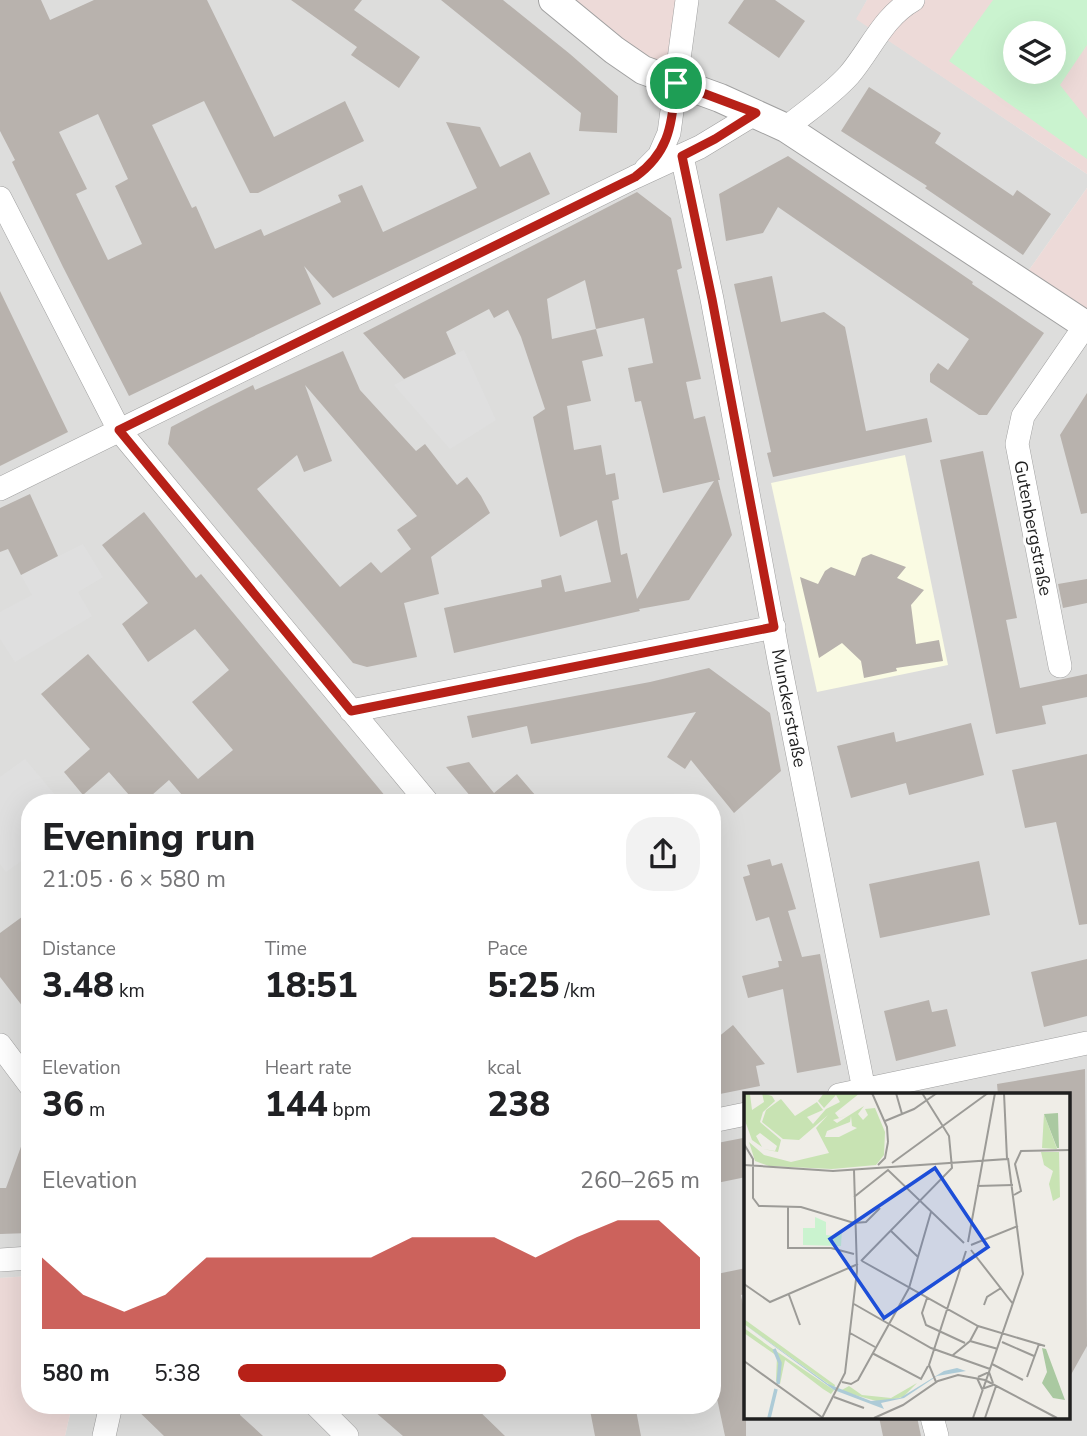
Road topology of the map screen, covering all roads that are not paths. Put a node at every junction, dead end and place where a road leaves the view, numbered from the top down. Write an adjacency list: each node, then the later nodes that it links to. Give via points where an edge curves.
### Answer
1 (553, 0): 4 (street, Gutenbergstraße, via 630,61)
2 (687, 0): 4 (street)
3 (913, 0): 6 (street, via 887,21 848,76)
4 (676, 83): 5 (street, Gutenbergstraße); 8 (street, via 666,144)
5 (756, 113): 6 (street, Gutenbergstraße); 7 (street)
6 (786, 128): 10 (street, Gutenbergstraße)
7 (682, 156): 8 (street); 13 (street, Munckerstraße)
8 (635, 177): 11 (street)
9 (0, 198): 11 (street)
10 (1086, 325): 14 (street, Gutenbergstraße, via 1023,416 1017,444)
11 (119, 430): 12 (street); 15 (street)
12 (0, 489)
13 (774, 627): 15 (street); 20 (street, Munckerstraße)
14 (1060, 666)
15 (351, 711): 16 (street)
16 (420, 794)
17 (1087, 1043): 20 (street)
18 (0, 1045): 19 (street)
19 (21, 1073)
20 (864, 1092)
21 (744, 1114): 22 (street)
22 (721, 1119)
23 (21, 1259): 24 (street)
24 (0, 1260)
25 (109, 1414): 28 (street)
26 (325, 1414): 29 (street)
27 (932, 1418): 30 (street)
28 (104, 1436)
29 (347, 1436)
30 (937, 1436)

